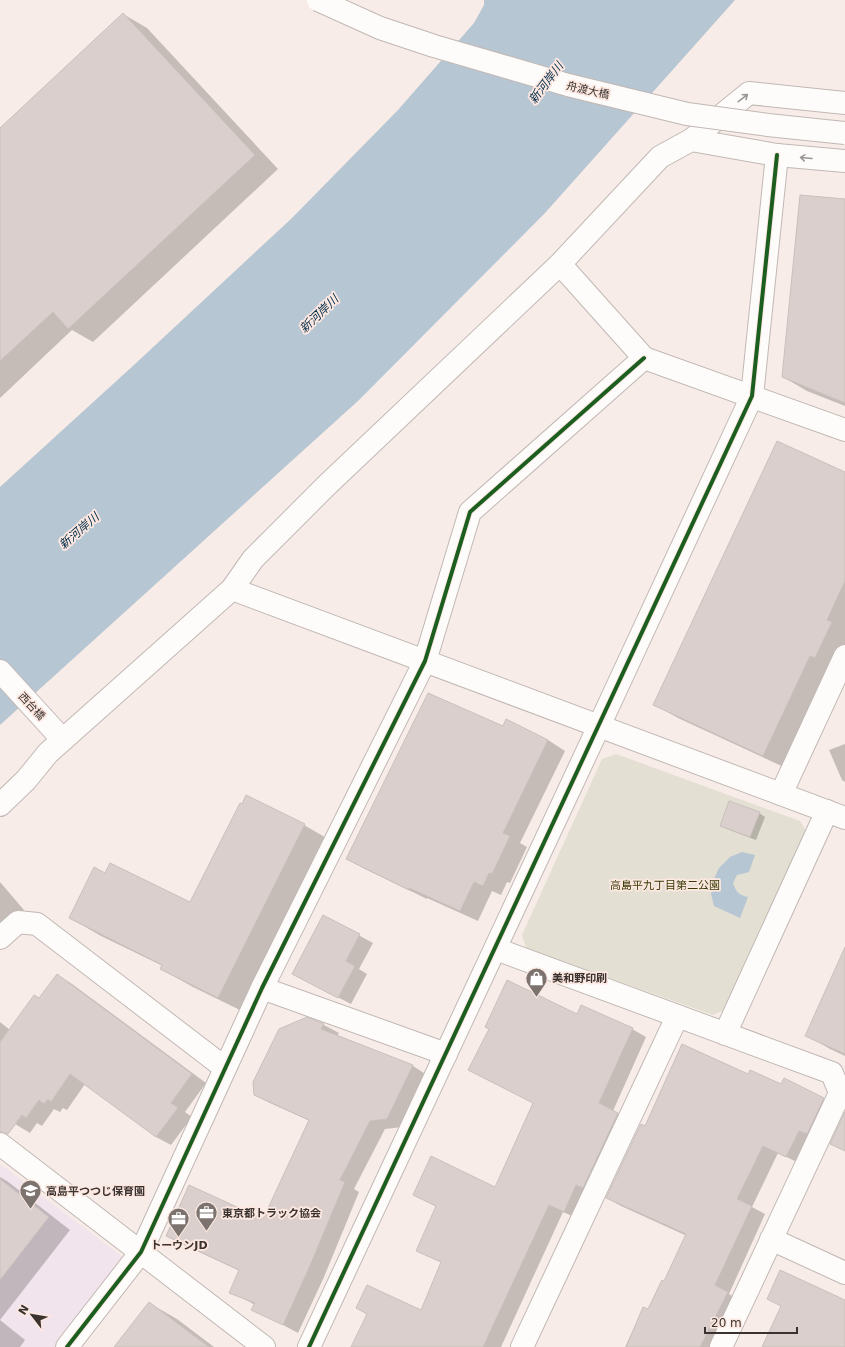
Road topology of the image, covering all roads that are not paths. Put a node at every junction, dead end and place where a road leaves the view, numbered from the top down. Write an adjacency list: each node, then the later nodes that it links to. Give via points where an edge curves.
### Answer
1 (318, 0): 3 (street, 舟渡大橋, bridge, via 400,35 568,86 687,114)
2 (845, 103): 4 (street, one-way to 2, via 749,93)
3 (845, 133)
4 (691, 140): 5 (street); 7 (street, via 660,158)
5 (777, 155): 6 (street, one-way to 5); 9 (street)
6 (845, 161)
7 (560, 264): 8 (street); 11 (street, via 311,501 253,559)
8 (644, 358): 9 (street); 13 (street, via 470,512)
9 (752, 396): 10 (street); 15 (street)
10 (845, 430)
11 (232, 590): 13 (street); 16 (street)
12 (845, 656): 17 (street)
13 (425, 661): 15 (street); 22 (street)
14 (0, 671): 16 (street, 西台橋)
15 (599, 726): 17 (street); 21 (street)
16 (63, 740): 18 (street)
17 (782, 794): 19 (street)
18 (0, 805)
19 (836, 815): 24 (street)
20 (0, 938): 26 (street, via 18,922 37,924)
21 (496, 949): 23 (street); 25 (street)
22 (262, 988): 25 (street); 26 (street)
23 (677, 1017): 24 (street); 34 (street)
24 (725, 1034): 28 (street, via 832,1073 840,1093)
25 (446, 1054): 33 (street)
26 (224, 1068): 29 (street)
27 (0, 1144): 29 (street)
28 (771, 1239): 30 (street); 35 (street)
29 (141, 1252): 31 (street); 32 (street)
30 (845, 1273)
31 (67, 1347)
32 (264, 1347)
33 (309, 1347)
34 (522, 1347)
35 (721, 1347)

